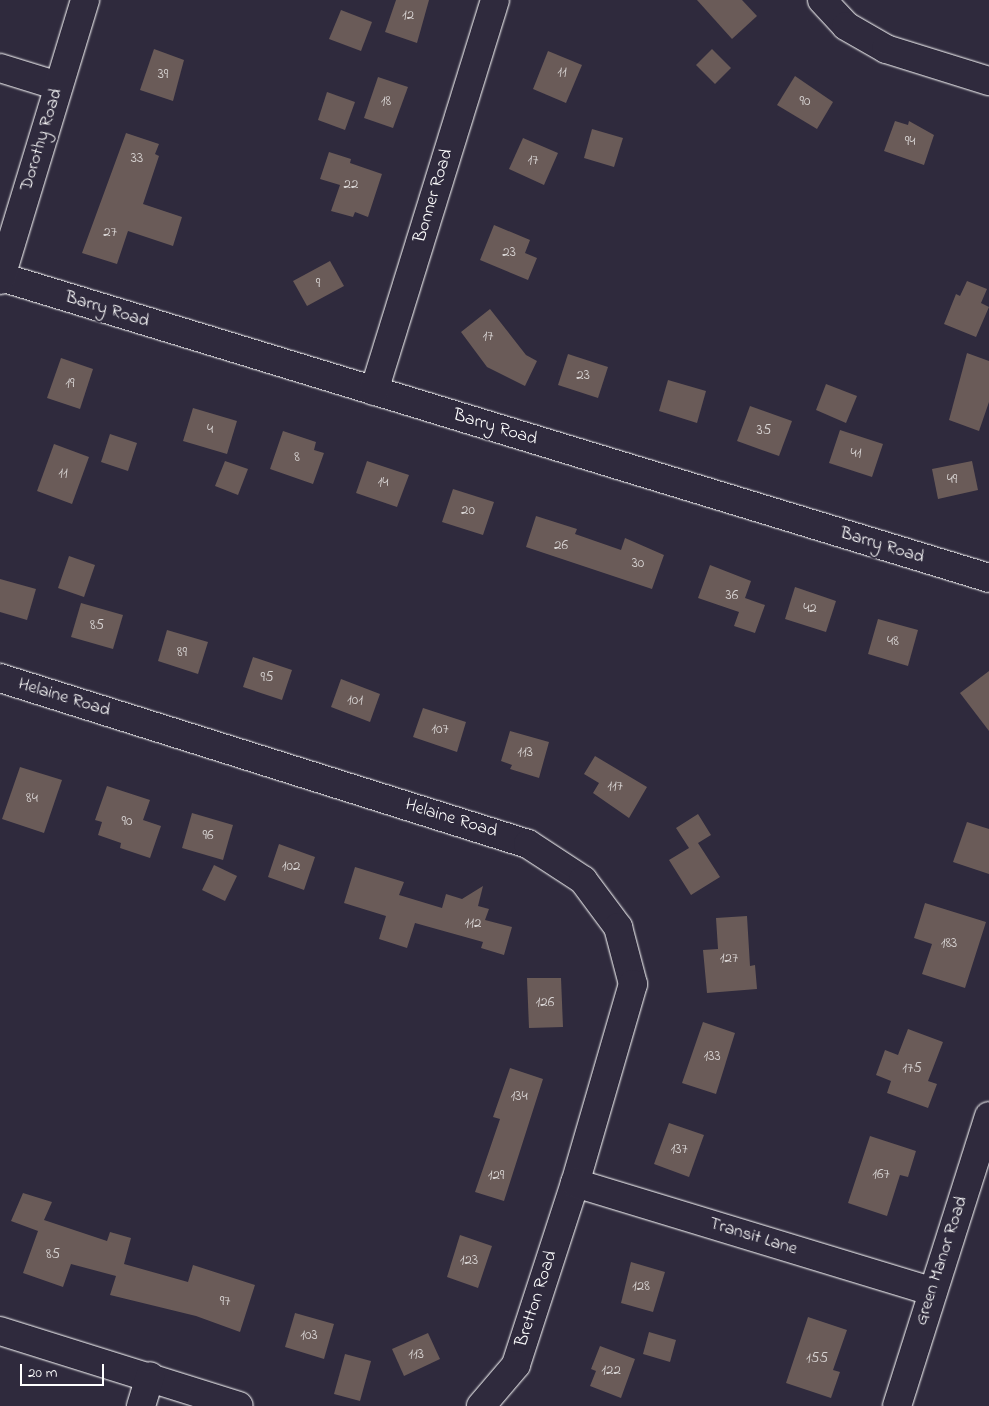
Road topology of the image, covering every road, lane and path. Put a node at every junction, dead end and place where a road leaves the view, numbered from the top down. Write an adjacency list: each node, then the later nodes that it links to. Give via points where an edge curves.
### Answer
1 (85, 0): 6 (street, Dorothy Road)
2 (495, 0): 8 (street, Bonner Road)
3 (822, 0): 5 (street, via 846,26 886,49)
4 (0, 68): 6 (street)
5 (989, 81)
6 (58, 86): 7 (street, Dorothy Road)
7 (0, 279): 8 (street, Barry Road)
8 (374, 391): 9 (street, Barry Road)
9 (989, 578)
10 (0, 678): 12 (street, Helaine Road, via 528,844 583,880 618,927 633,984)
11 (989, 1116): 13 (street, Green Manor Road)
12 (575, 1183): 13 (street, Transit Lane); 18 (street, Bretton Road, via 516,1364)
13 (931, 1291): 19 (street, Green Manor Road)
14 (0, 1331): 15 (street)
15 (150, 1376): 16 (street); 17 (street)
16 (141, 1406)
17 (239, 1406)
18 (481, 1406)
19 (897, 1406)

